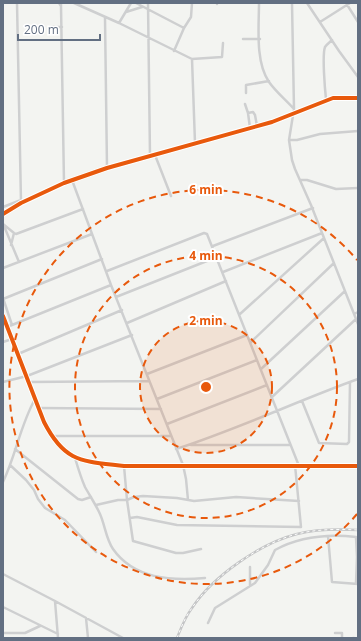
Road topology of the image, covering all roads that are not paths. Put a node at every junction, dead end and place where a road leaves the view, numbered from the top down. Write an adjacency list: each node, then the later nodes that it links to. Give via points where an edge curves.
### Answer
1 (17, 3): 52 (street)
2 (74, 3): 16 (street)
3 (131, 3): 15 (street)
4 (136, 3): 13 (street)
5 (148, 3): 14 (street)
6 (192, 3): 22 (street, via 191,16)
7 (259, 3): 25 (street)
8 (292, 3): 36 (street)
9 (307, 3): 17 (street)
10 (350, 3): 12 (street)
11 (60, 4): 20 (street)
12 (346, 4): 17 (street); 18 (street)
13 (143, 7): 14 (street); 15 (street)
14 (148, 10): 22 (street); 23 (street)
15 (126, 12): 19 (street)
16 (105, 18): 19 (street); 46 (street)
17 (320, 22): 26 (street)
18 (358, 22)
19 (119, 23): 23 (street)
20 (62, 26): 21 (street); 49 (street)
21 (50, 27)
22 (184, 28): 28 (street)
23 (149, 39): 28 (street); 45 (street)
24 (243, 39): 25 (street)
25 (260, 39): 31 (street, via 262,66)
26 (332, 40): 30 (street); 34 (street, via 325,48)
27 (223, 43): 29 (street, via 222,57)
28 (174, 51): 29 (street)
29 (192, 59): 43 (street)
30 (358, 77)
31 (269, 82): 32 (street, via 246,85); 36 (street)
32 (246, 93)
33 (358, 98): 34 (street)
34 (326, 99): 38 (street)
35 (245, 104): 37 (street)
36 (294, 109): 38 (street)
37 (248, 113): 39 (street, via 253,112); 40 (street)
38 (294, 114): 39 (street); 42 (street)
39 (257, 126): 40 (street)
40 (250, 128): 43 (street)
41 (358, 131): 42 (street)
42 (289, 140): 48 (street, via 292,160)
43 (195, 143): 44 (street)
44 (155, 155): 45 (street); 51 (street)
45 (150, 156): 46 (street)
46 (107, 168): 47 (street)
47 (72, 180): 49 (street); 55 (street)
48 (300, 180): 50 (street, via 336,189); 54 (street)
49 (64, 183): 52 (street)
50 (358, 188)
51 (171, 196)
52 (21, 201): 53 (street); 56 (street)
53 (3, 207)
54 (313, 208): 59 (street); 63 (street)
55 (83, 209): 58 (street); 60 (street)
56 (3, 214)
57 (3, 224): 58 (street); 62 (street)
58 (14, 233): 62 (street)
59 (322, 233): 61 (street); 70 (street)
60 (92, 234): 65 (street); 66 (street)
61 (324, 238): 67 (street); 78 (street)
62 (11, 245): 66 (street)
63 (213, 246): 64 (street); 69 (street, via 208,234 204,233)
64 (217, 257): 70 (street); 74 (street)
65 (102, 259): 69 (street); 75 (street)
66 (19, 262): 68 (street)
67 (334, 263): 73 (street); 90 (street)
68 (3, 268)
69 (107, 271): 72 (street)
70 (223, 272): 71 (street)
71 (226, 281): 78 (street); 82 (street)
72 (111, 284): 74 (street); 84 (street)
73 (345, 291): 79 (street); 93 (street)
74 (116, 297): 76 (street)
75 (3, 298): 84 (street)
76 (122, 310): 82 (street); 91 (street)
77 (358, 312): 79 (street)
78 (240, 314): 86 (street)
79 (354, 314): 81 (street)
80 (3, 316): 85 (street)
81 (356, 319): 83 (street); 102 (street)
82 (127, 323): 87 (street)
83 (358, 324)
84 (12, 325): 85 (street)
85 (8, 327): 88 (street)
86 (247, 335): 90 (street); 94 (street)
87 (132, 336): 94 (street); 95 (street)
88 (12, 339): 89 (street); 91 (street)
89 (3, 342)
90 (251, 342): 92 (street)
91 (18, 354): 95 (street)
92 (257, 360): 93 (street); 104 (street)
93 (261, 369): 101 (street)
94 (147, 374): 97 (street)
95 (27, 376): 98 (street); 99 (street)
96 (358, 379): 100 (street)
97 (149, 381): 99 (street); 104 (street)
98 (3, 382)
99 (29, 382): 103 (street)
100 (350, 382): 105 (street); 105 (street, via 348,444 319,443)
101 (267, 385): 102 (street); 109 (street)
102 (272, 397): 108 (street)
103 (35, 399): 106 (street); 114 (street)
104 (157, 399): 107 (street)
105 (302, 401): 108 (street)
106 (39, 408): 107 (street); 110 (street)
107 (161, 409): 109 (street)
108 (277, 412): 112 (street); 113 (street)
109 (167, 424): 111 (street)
110 (51, 436): 111 (street); 116 (street)
111 (171, 436): 115 (street)
112 (189, 445): 113 (street); 115 (street)
113 (290, 445): 119 (street)
114 (15, 449): 117 (street); 123 (street, via 78,498 82,500)
115 (176, 449): 118 (street)
116 (75, 458): 120 (street); 123 (street, via 84,486)
117 (10, 465): 122 (street); 132 (street, via 26,480 45,508 65,520)
118 (183, 465): 119 (street); 120 (street); 125 (street)
119 (297, 465): 121 (street); 126 (street)
120 (124, 466): 124 (street)
121 (358, 466)
122 (3, 482)
123 (91, 497): 127 (street)
124 (127, 500): 125 (street, via 143,496); 127 (street); 128 (street)
125 (188, 500): 126 (street, via 236,497)
126 (299, 500): 128 (street, via 301,527 177,525 137,517)
127 (96, 505): 135 (street, via 113,549 129,565 165,579)
128 (130, 518): 131 (street, via 132,539 135,543 176,553)
129 (328, 536): 130 (street); 136 (street, via 332,582); 137 (street, via 307,538 275,550 260,578)
130 (357, 537): 136 (street)
131 (201, 549)
132 (96, 552)
133 (250, 567): 137 (street)
134 (3, 574): 138 (street)
135 (204, 578)
136 (357, 584)
137 (250, 587): 141 (street, via 215,608)
138 (55, 601): 140 (street); 146 (street)
139 (3, 607): 142 (street)
140 (86, 618): 143 (street); 148 (street)
141 (208, 623)
142 (41, 626): 144 (street, via 25,633); 146 (street)
143 (113, 632): 149 (street); 150 (street)
144 (3, 633)
145 (335, 633): 151 (street, via 342,633)
146 (58, 634): 147 (street)
147 (58, 638)
148 (88, 638)
149 (114, 638)
150 (123, 638)
151 (342, 638)

